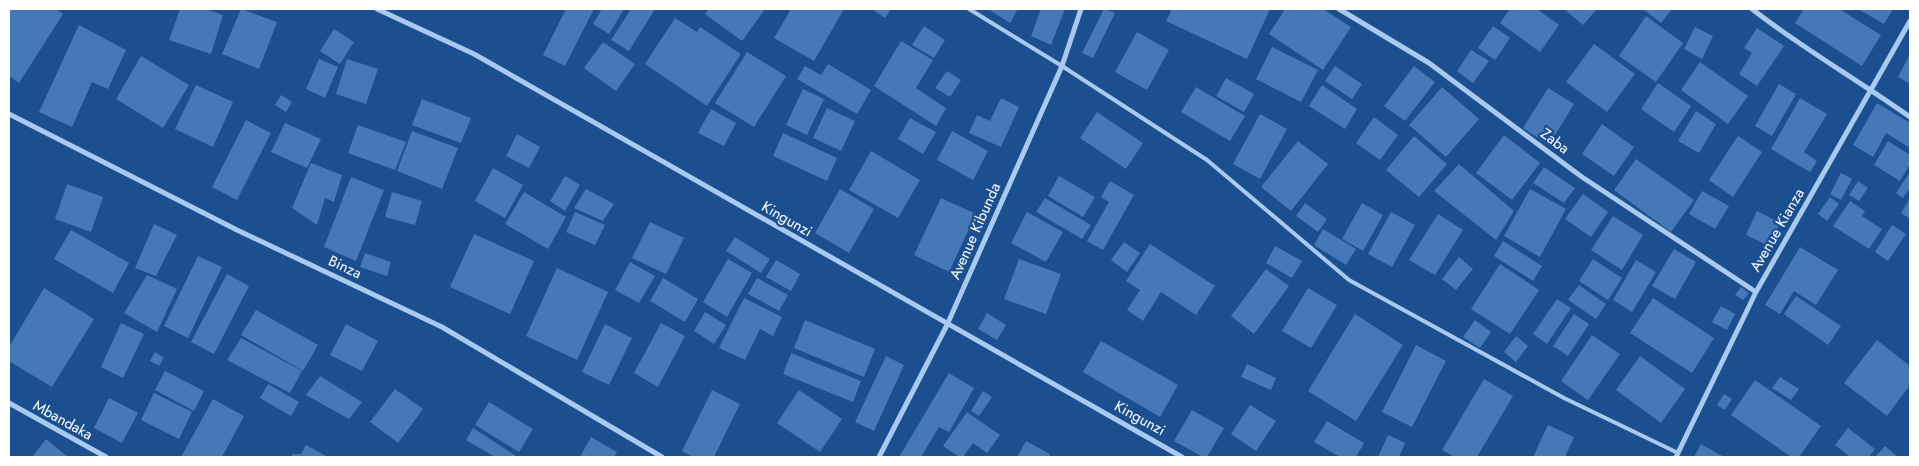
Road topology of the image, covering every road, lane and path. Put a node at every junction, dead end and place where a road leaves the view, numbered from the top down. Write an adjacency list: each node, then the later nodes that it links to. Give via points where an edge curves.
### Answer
1 (377, 9): 12 (street, Kingunzi, via 474,54)
2 (969, 9): 7 (lane)
3 (1081, 9): 7 (street, Avenue Kibunda)
4 (1339, 9): 11 (street, Zaba, via 1429,63 1582,177)
5 (1752, 9): 8 (street)
6 (1910, 21): 8 (street, Avenue Kianza)
7 (1062, 66): 12 (street, Avenue Kibunda); 14 (lane, via 1207,160 1349,280 1564,398)
8 (1873, 90): 10 (street); 11 (street, Avenue Kianza)
9 (9, 114): 16 (street, Binza, via 237,230 442,327)
10 (1910, 117)
11 (1756, 292): 14 (street, Avenue Kianza)
12 (947, 325): 17 (street, Avenue Kibunda); 18 (street, Kingunzi)
13 (9, 403): 15 (street, Mbandaka)
14 (1677, 455)
15 (106, 457)
16 (662, 457)
17 (879, 457)
18 (1182, 457)

